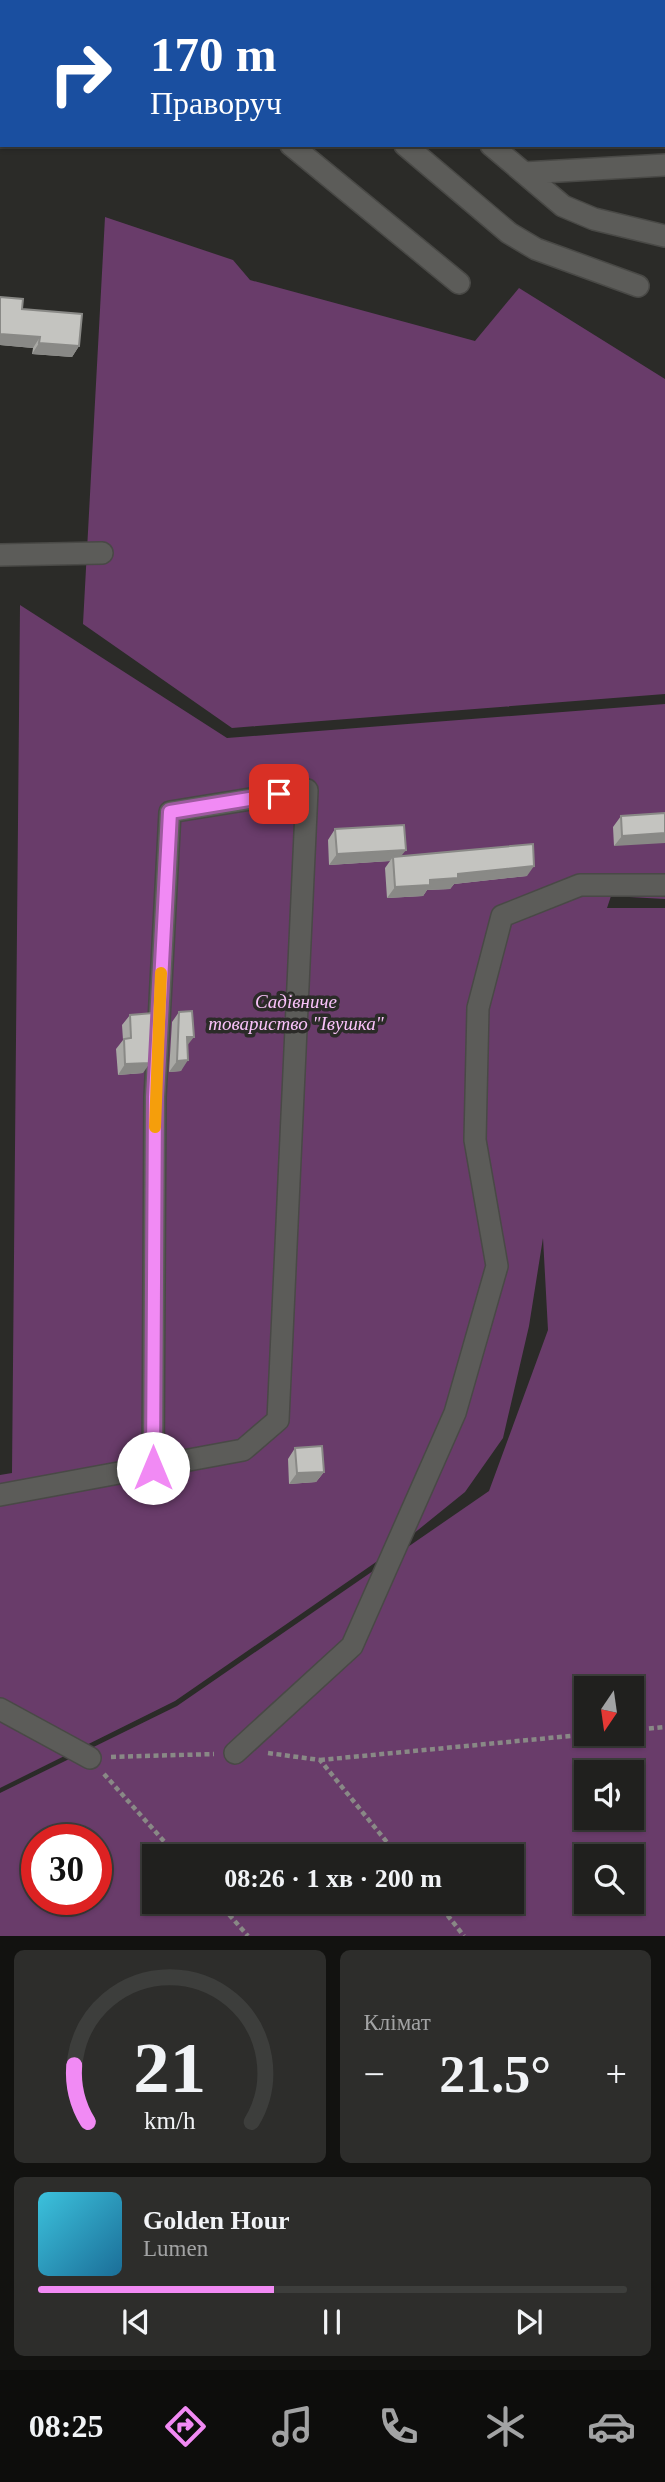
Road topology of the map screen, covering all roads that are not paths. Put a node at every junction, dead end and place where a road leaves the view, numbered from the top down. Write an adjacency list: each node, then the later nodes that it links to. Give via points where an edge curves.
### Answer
1 (293, 147): 7 (street)
2 (407, 147): 8 (street, via 509,233 536,249)
3 (493, 147): 5 (street)
4 (665, 165): 5 (street)
5 (524, 173): 6 (street, via 563,206 594,219)
6 (665, 236)
7 (459, 283)
8 (638, 286)
9 (102, 553): 10 (street)
10 (0, 555)
11 (665, 885): 15 (street, via 580,886 502,916 478,1007 475,1126 497,1266 455,1413 352,1646)
12 (153, 1468): 12 (street, via 243,1450 278,1420 307,790 170,812 155,1097); 13 (street)
13 (0, 1495)
14 (0, 1709): 16 (street)
15 (235, 1753)
16 (90, 1758)

